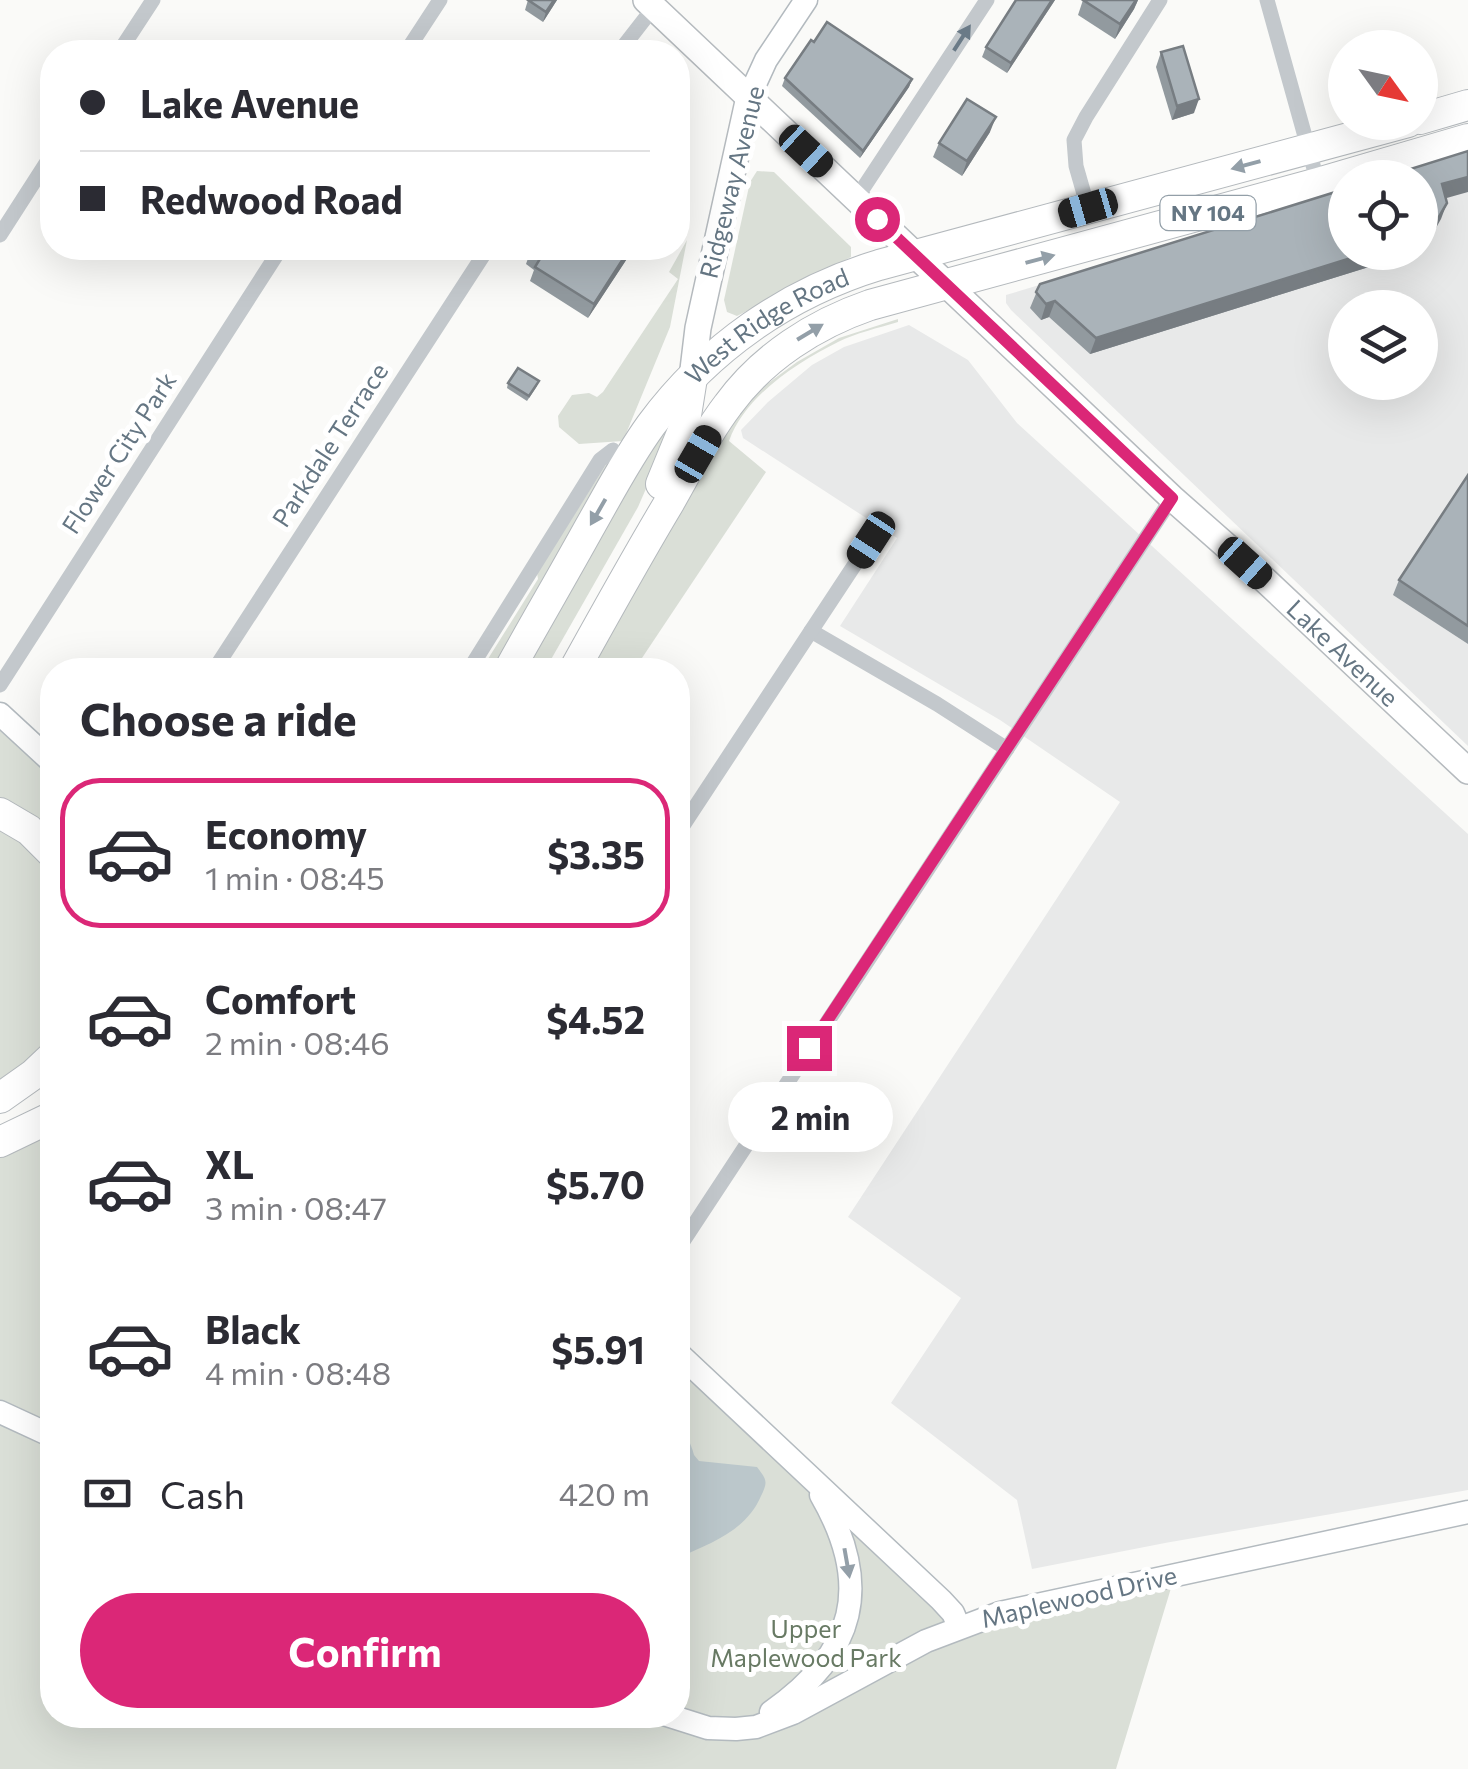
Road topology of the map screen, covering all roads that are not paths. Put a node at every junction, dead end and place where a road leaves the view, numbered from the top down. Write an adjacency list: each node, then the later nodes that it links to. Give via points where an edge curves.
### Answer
1 (153, 0): 8 (street)
2 (440, 0): 9 (street)
3 (806, 0): 13 (street, Ridgeway Avenue)
4 (987, 0): 21 (street, one-way to 4)
5 (1160, 0): 22 (street, via 1074,140)
6 (1268, 0): 18 (street)
7 (650, 4): 10 (street); 11 (main road, Lake Avenue)
8 (127, 40)
9 (414, 40)
10 (627, 40)
11 (688, 40)
12 (690, 42): 13 (main road, Lake Avenue)
13 (748, 97): 21 (main road, Lake Avenue); 28 (main road, Ridgeway Avenue)
14 (1468, 105): 15 (highway)
15 (1438, 114)
16 (1468, 139): 20 (highway, West Ridge Road / NY 104)
17 (1340, 140): 18 (highway, West Ridge Road / NY 104)
18 (1310, 148): 20 (street); 22 (highway, West Ridge Road / NY 104, one-way to 22)
19 (40, 173): 23 (street)
20 (1318, 183): 27 (highway, West Ridge Road / NY 104, one-way to 20)
21 (856, 199): 24 (main road, Lake Avenue)
22 (1088, 208): 24 (highway, West Ridge Road / NY 104)
23 (0, 235)
24 (916, 255): 27 (main road, Lake Avenue); 28 (highway, West Ridge Road / NY 104, via 791,301)
25 (273, 260): 39 (street, Flower City Park)
26 (480, 260): 35 (street, Parkdale Terrace)
27 (946, 284): 31 (main road, Lake Avenue); 33 (highway, West Ridge Road / NY 104, one-way to 27, via 715,424 754,376 832,320)
28 (692, 378): 29 (highway, West Ridge Road / NY 104); 33 (highway, via 684,428)
29 (649, 429): 30 (highway); 37 (highway, West Ridge Road / NY 104, one-way to 37)
30 (612, 450): 36 (street)
31 (1172, 498): 41 (street); 43 (main road, Lake Avenue)
32 (871, 540): 34 (street)
33 (598, 626): 38 (highway, West Ridge Road / NY 104)
34 (811, 631): 41 (street); 45 (street)
35 (222, 658)
36 (477, 658)
37 (516, 658)
38 (581, 658)
39 (0, 685)
40 (0, 714): 42 (street)
41 (1007, 748): 53 (street)
42 (40, 751)
43 (1468, 771)
44 (0, 813): 46 (highway)
45 (690, 816)
46 (40, 841)
47 (40, 1068): 49 (highway)
48 (40, 1094): 50 (highway)
49 (0, 1098)
50 (0, 1112)
51 (40, 1124): 52 (highway)
52 (0, 1142)
53 (690, 1230)
54 (690, 1364): 57 (street, Maplewood Drive)
55 (0, 1412): 56 (street)
56 (40, 1430)
57 (808, 1475): 59 (street, Maplewood Drive, via 941,1600); 61 (street, one-way to 61, via 844,1548 847,1618 835,1649 810,1680)
58 (1468, 1512): 59 (street, Maplewood Drive, via 1015,1609)
59 (959, 1627): 61 (street, via 794,1713)
60 (690, 1723): 61 (street)
61 (736, 1730)

